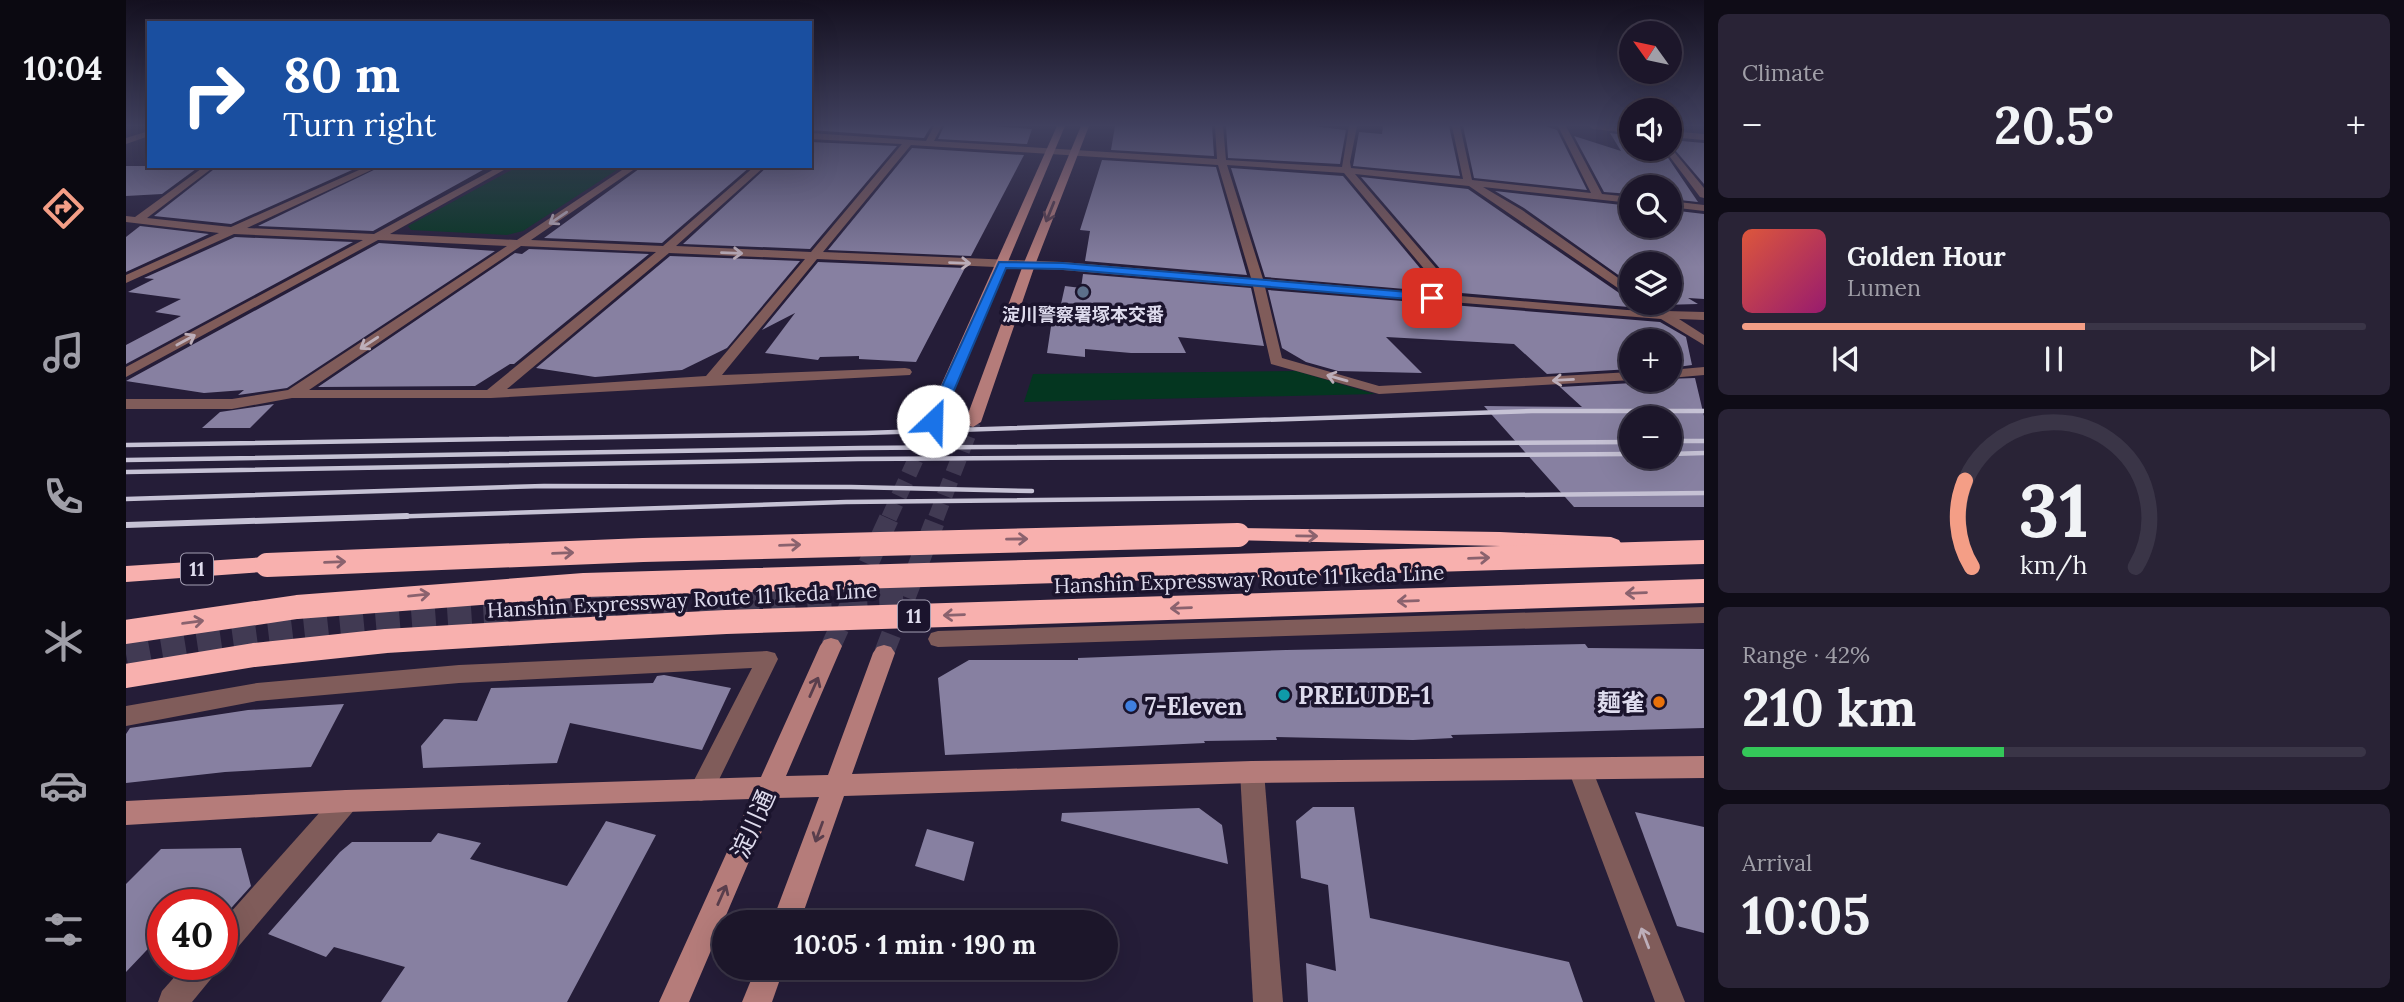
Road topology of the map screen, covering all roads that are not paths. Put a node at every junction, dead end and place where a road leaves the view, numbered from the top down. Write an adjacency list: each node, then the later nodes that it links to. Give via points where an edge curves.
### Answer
1 (201, 173): 21 (street)
2 (361, 173): 22 (street)
3 (494, 173): 23 (street)
4 (625, 173): 24 (street, one-way to 24)
5 (753, 173): 25 (street)
6 (883, 173): 26 (street)
7 (1041, 173): 27 (street)
8 (1067, 173): 28 (street, one-way to 28)
9 (1225, 173): 30 (street)
10 (1350, 173): 32 (street)
11 (1373, 173): 15 (street)
12 (1466, 173): 15 (street)
13 (1586, 173): 17 (street)
14 (1687, 173): 16 (street)
15 (1468, 183): 17 (street); 31 (street, via 1518,212)
16 (1704, 195)
17 (1598, 196): 18 (street)
18 (1619, 199)
19 (1682, 205): 20 (street)
20 (1704, 208)
21 (132, 220): 22 (street)
22 (233, 231): 23 (street); 29 (street)
23 (379, 235): 24 (street); 38 (street, one-way to 23)
24 (523, 242): 25 (street); 42 (street, one-way to 42)
25 (664, 251): 26 (street, one-way to 26); 43 (street)
26 (813, 257): 27 (street, one-way to 27); 41 (street)
27 (1002, 264): 28 (street); 45 (street)
28 (1029, 265): 30 (street); 46 (street)
29 (126, 279)
30 (1258, 283): 32 (street); 40 (street, one-way to 30, via 1379,390 1276,360)
31 (1619, 284)
32 (1457, 300): 33 (street)
33 (1664, 316): 34 (street); 35 (street)
34 (1704, 316)
35 (1704, 341)
36 (1704, 371): 39 (street)
37 (905, 372): 41 (street)
38 (126, 373)
39 (1682, 373)
40 (1619, 377)
41 (709, 380): 43 (street)
42 (292, 394): 43 (street); 44 (street, via 232,404)
43 (491, 394)
44 (126, 404)
45 (933, 421)
46 (972, 422)
47 (1704, 551): 48 (highway, 11, one-way to 47, bridge, via 643,550 1238,535 1500,539); 51 (highway, Hanshin Expressway Route 11 Ikeda Line / 11, one-way to 47, bridge, via 415,596 584,585)
48 (126, 574)
49 (1704, 591): 55 (highway, Hanshin Expressway Route 11 Ikeda Line / 11, one-way to 55, bridge, via 552,631 254,654)
50 (1704, 615): 52 (street)
51 (126, 632)
52 (938, 639)
53 (831, 646): 61 (street, 淀川通, one-way to 53)
54 (884, 653): 60 (street)
55 (126, 676)
56 (126, 716): 62 (street, via 270,691 459,674 767,659)
57 (1704, 767): 58 (street)
58 (1580, 769): 59 (street); 73 (street, one-way to 58)
59 (1252, 772): 60 (street); 72 (street)
60 (836, 786): 61 (street); 65 (street, one-way to 65)
61 (770, 788): 62 (street); 70 (street, 淀川通, one-way to 61)
62 (701, 790): 63 (street)
63 (346, 800): 64 (street); 66 (street)
64 (126, 813)
65 (790, 910)
66 (238, 925)
67 (192, 980): 69 (street)
68 (765, 980): 71 (street)
69 (173, 1002)
70 (674, 1002)
71 (757, 1002)
72 (1268, 1002)
73 (1670, 1002)

